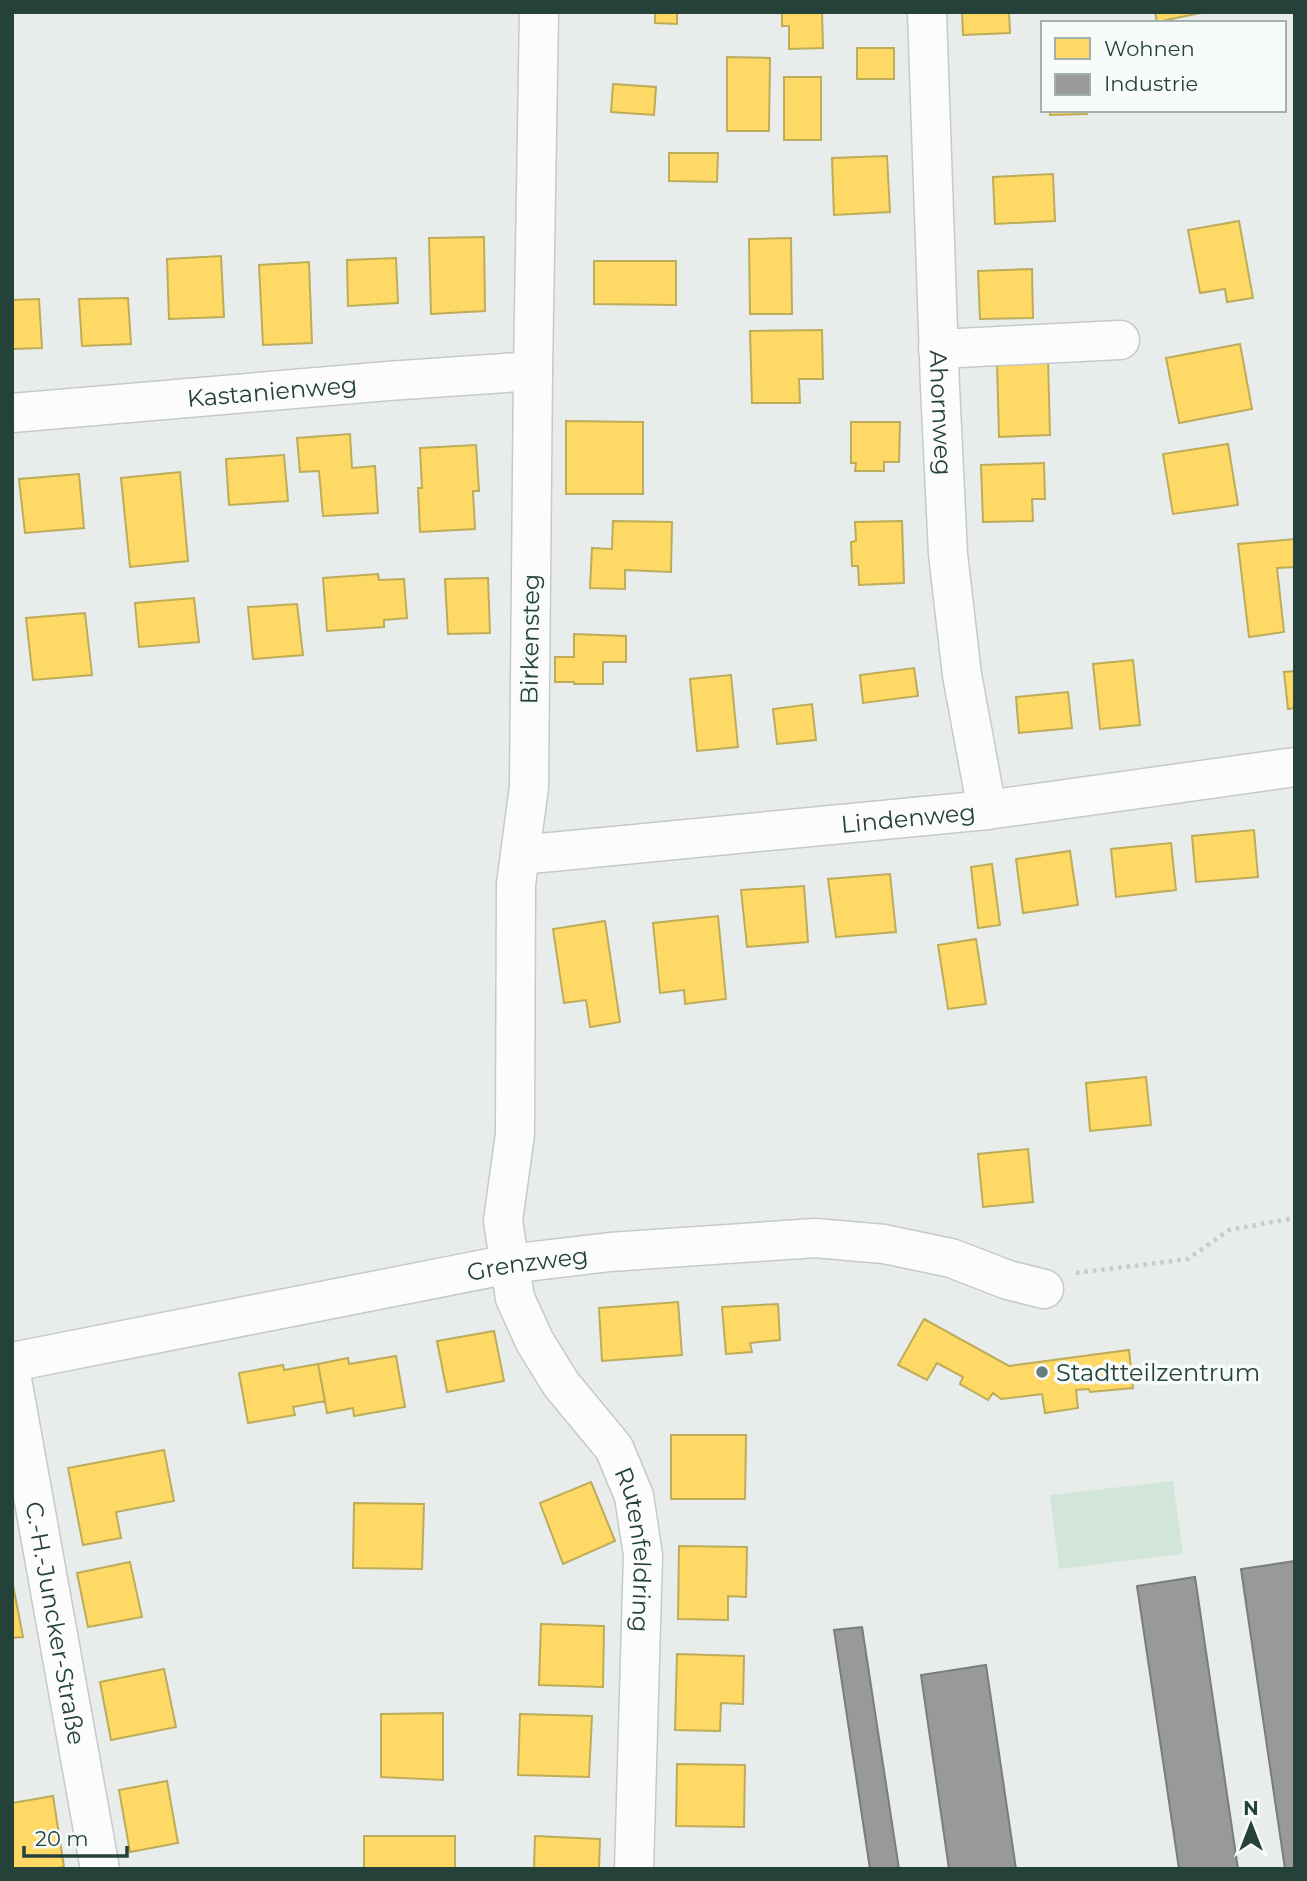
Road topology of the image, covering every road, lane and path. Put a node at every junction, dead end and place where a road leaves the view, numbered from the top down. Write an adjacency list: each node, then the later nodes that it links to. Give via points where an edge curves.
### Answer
1 (539, 12): 5 (street, Birkensteg)
2 (927, 12): 4 (street, Ahornweg)
3 (1121, 340): 4 (street)
4 (938, 349): 8 (street, Ahornweg, via 949,567 961,675)
5 (533, 371): 6 (street, Kastanienweg); 9 (street, Birkensteg, via 529,787)
6 (12, 413)
7 (1292, 778): 8 (street, Lindenweg)
8 (987, 810): 9 (street, Lindenweg)
9 (520, 855): 11 (street, Birkensteg, via 515,1134 503,1221)
10 (1295, 1218): 12 (path, via 1229,1230 1188,1259 1079,1272)
11 (510, 1264): 12 (street, Grenzweg, via 815,1238 884,1244 951,1258); 13 (street, Grenzweg); 16 (street, Rutenfeldring, via 515,1298 535,1342 561,1384 614,1448 634,1496 643,1555)
12 (1044, 1289)
13 (12, 1362)
14 (12, 1379): 15 (street, C.-H.-Juncker-Straße)
15 (100, 1869)
16 (634, 1869)

